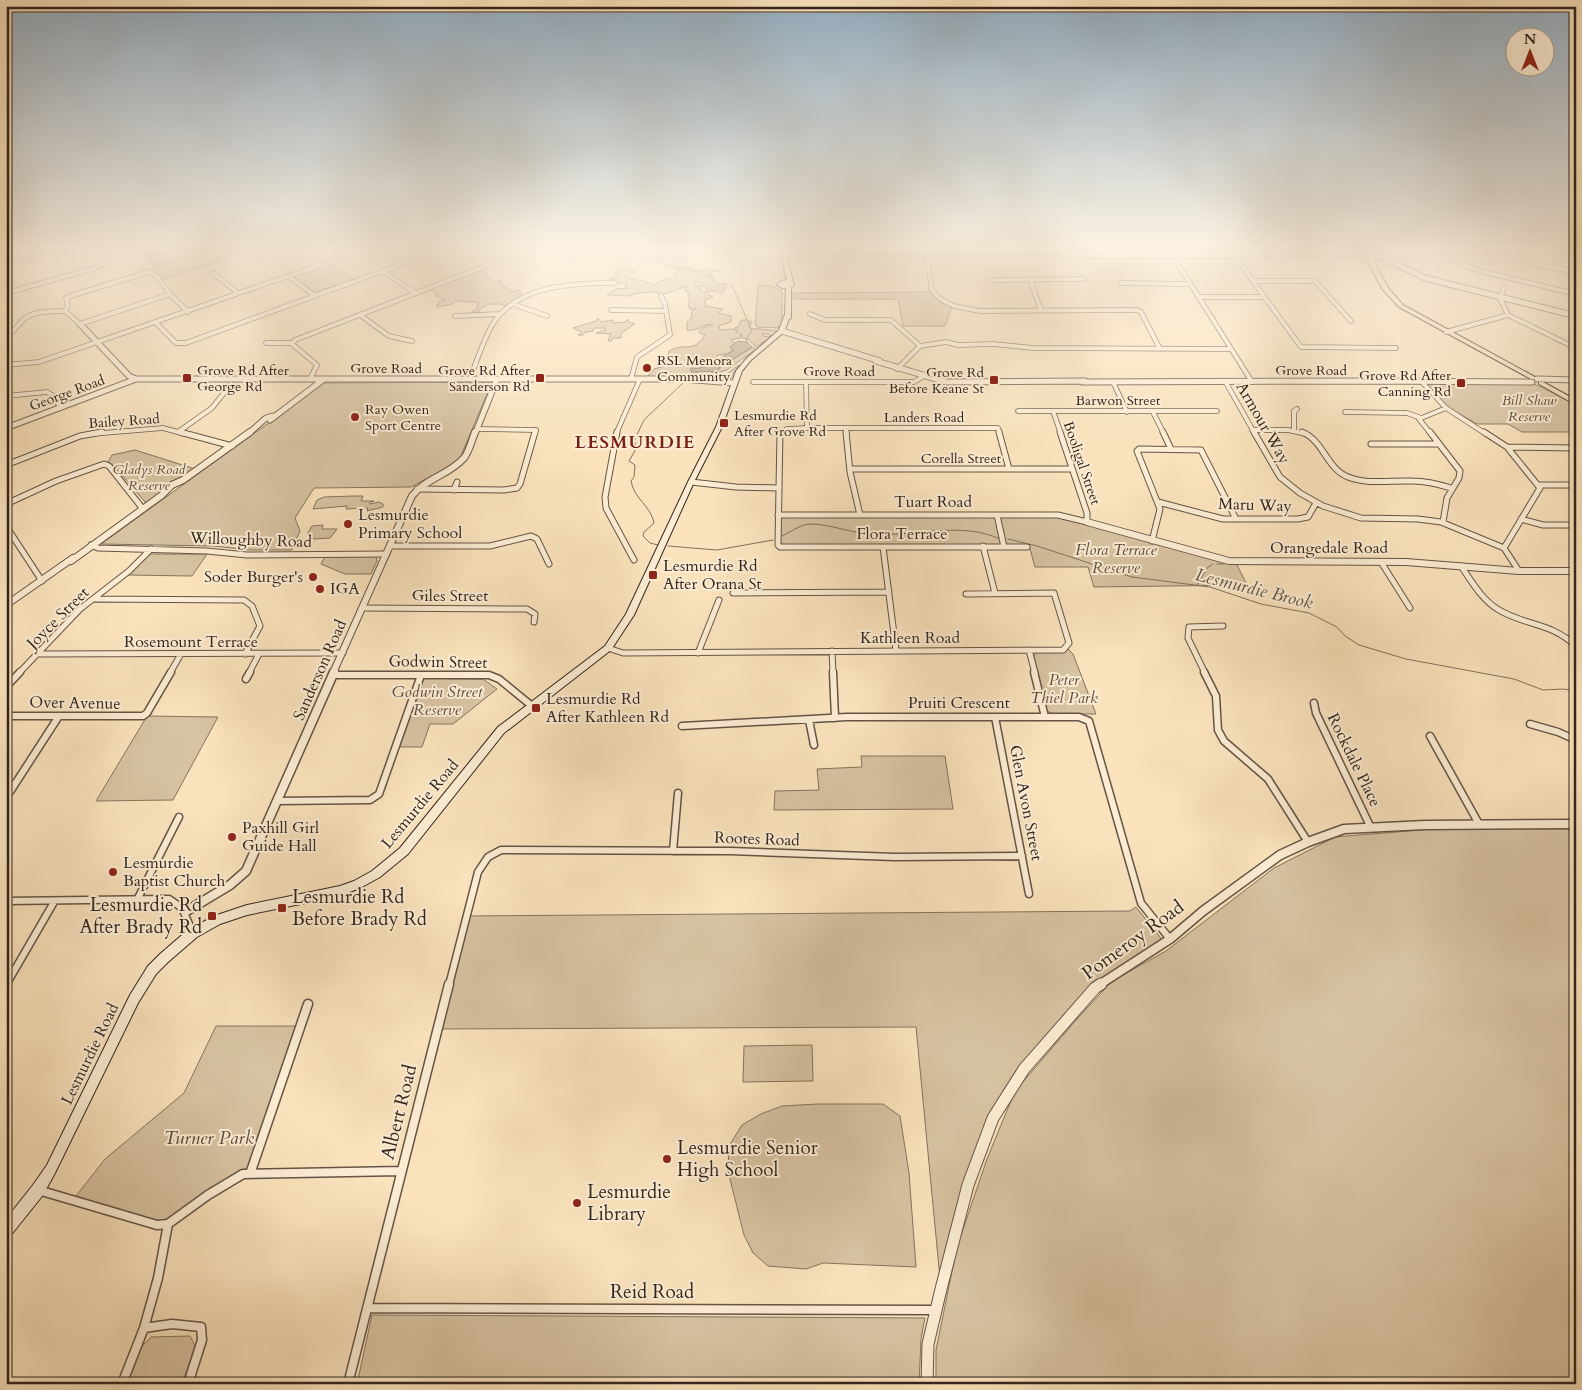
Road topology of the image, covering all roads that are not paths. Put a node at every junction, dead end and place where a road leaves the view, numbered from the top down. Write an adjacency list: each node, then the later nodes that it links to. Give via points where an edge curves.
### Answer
1 (36, 314): 26 (street, via 27,317)
2 (68, 314): 23 (street)
3 (110, 314): 23 (street)
4 (183, 314): 22 (street)
5 (264, 314): 22 (street, via 186,343 176,343)
6 (363, 314): 18 (street)
7 (500, 314): 19 (street); 44 (street)
8 (541, 314): 20 (street)
9 (666, 314): 42 (street, via 670,335 637,357)
10 (788, 314): 24 (main road)
11 (810, 314): 31 (street, via 825,320 891,320)
12 (1142, 314): 34 (street)
13 (1208, 314): 35 (street)
14 (1277, 314): 32 (street, via 1302,347)
15 (1346, 314): 21 (street)
16 (1414, 314): 25 (main road)
17 (1508, 314): 25 (street); 33 (street)
18 (360, 315): 27 (street, via 390,336); 28 (street)
19 (455, 316)
20 (547, 316)
21 (1352, 321)
22 (156, 323): 29 (street)
23 (80, 324): 29 (street)
24 (784, 332): 37 (street); 54 (main road, Lesmurdie Road, via 753,356)
25 (1446, 332): 47 (main road)
26 (6, 336)
27 (412, 341)
28 (292, 342): 30 (street); 40 (street, via 317,365)
29 (97, 343): 36 (street, via 39,362); 39 (street, via 129,376)
30 (266, 343)
31 (920, 346): 34 (street, via 946,342 1033,348); 37 (street)
32 (1396, 348)
33 (1576, 348)
34 (1160, 349): 35 (street)
35 (1230, 349): 52 (street)
36 (6, 365)
37 (898, 368): 38 (street)
38 (924, 376): 49 (street, Grove Road, via 914,382); 50 (street, Grove Road, via 941,382)
39 (136, 379): 40 (street, Grove Road); 58 (street, George Road)
40 (310, 379): 41 (street, Grove Road)
41 (321, 379): 44 (street, Grove Road); 77 (street)
42 (631, 379): 43 (street, Grove Road); 45 (street, Grove Road)
43 (640, 379): 54 (street, Grove Road); 116 (street, via 617,430 605,497 606,508)
44 (470, 380): 45 (street, Grove Road)
45 (497, 380): 71 (street)
46 (1576, 380): 47 (street, Grove Road)
47 (1535, 381): 53 (street, Grove Road); 57 (main road)
48 (753, 382): 49 (street, Grove Road)
49 (806, 382): 69 (street)
50 (1115, 382): 51 (street, Grove Road); 64 (street)
51 (1225, 382): 52 (street, Grove Road); 72 (street, Armour Way)
52 (1252, 382): 53 (street, Grove Road)
53 (1422, 382): 59 (street)
54 (734, 383): 86 (main road, Lesmurdie Road, via 719,427)
55 (231, 384): 74 (street, via 212,408)
56 (6, 396): 58 (street, via 47,392)
57 (1576, 403)
58 (61, 408): 68 (street, George Road)
59 (1446, 408): 67 (street); 78 (street)
60 (1297, 409): 73 (street, via 1294,412)
61 (1018, 411): 62 (street, Barwon Street)
62 (1052, 411): 64 (street, Barwon Street); 84 (street, Booligal Street)
63 (1217, 411): 65 (street, Barwon Street)
64 (1127, 412): 65 (street, Barwon Street)
65 (1153, 412): 80 (street)
66 (1345, 412): 67 (street, via 1407,413)
67 (1421, 418): 76 (street)
68 (6, 428)
69 (807, 428): 70 (street, Landers Road); 89 (street, Landers Road, via 787,428 780,432)
70 (846, 428): 82 (street); 83 (street, Landers Road, via 998,428)
71 (477, 429): 91 (street, via 465,457 457,466); 92 (street, via 536,430 520,484 504,490)
72 (1252, 430): 73 (street); 94 (street, Armour Way, via 1280,477)
73 (1294, 431): 90 (street, via 1310,436 1335,471 1342,475 1365,480 1430,481)
74 (178, 432): 77 (street, Bailey Road); 81 (street, Bailey Road, via 158,428 87,434)
75 (1371, 444): 76 (street)
76 (1439, 444): 90 (street, via 1460,471 1458,483)
77 (229, 447): 96 (street)
78 (1507, 447): 79 (street); 87 (street)
79 (1576, 448)
80 (1171, 449): 93 (street, via 1137,451); 100 (street, via 1201,450)
81 (6, 464)
82 (850, 469): 83 (street, Corella Street); 98 (street)
83 (1009, 469): 84 (street, Corella Street)
84 (1072, 470): 102 (street, Booligal Street)
85 (457, 482): 92 (street)
86 (691, 482): 89 (street); 139 (main road, Lesmurdie Road, via 630,615)
87 (1539, 485): 88 (street); 101 (street)
88 (1576, 485)
89 (778, 488): 97 (street)
90 (1451, 488): 103 (street)
91 (416, 489): 92 (street); 107 (street, Sanderson Road)
92 (454, 490)
93 (1158, 502): 100 (street, Maru Way, via 1223,519); 106 (street, via 1160,508)
94 (1316, 503): 100 (street, Maru Way, via 1308,517 1298,519); 103 (street, Armour Way, via 1371,519)
95 (6, 504): 96 (street, via 103,464 108,465)
96 (146, 507): 112 (street)
97 (778, 515): 98 (street, Tuart Road); 109 (street, Flora Terrace, via 780,547)
98 (860, 515): 99 (street, Tuart Road)
99 (996, 515): 102 (street, Tuart Road, via 1058,515); 110 (street)
100 (1236, 519)
101 (1521, 519): 104 (street, via 1543,525); 113 (street)
102 (1087, 522): 106 (street, Orangedale Road)
103 (1442, 522): 113 (street, Armour Way)
104 (1576, 525)
105 (6, 526): 122 (street)
106 (1152, 540): 117 (street, Orangedale Road, via 1235,561)
107 (390, 546): 115 (street, Sanderson Road); 118 (street, via 490,546 531,536 537,539)
108 (983, 546): 109 (street, Flora Terrace); 110 (street, Flora Terrace); 127 (street)
109 (883, 547): 125 (street)
110 (1004, 547): 111 (street, Flora Terrace)
111 (1027, 547)
112 (89, 548): 114 (street, Willoughby Road); 123 (street)
113 (1504, 548): 121 (street)
114 (151, 549): 115 (street, Willoughby Road, via 247,555); 129 (street, Joyce Street)
115 (387, 554): 133 (street, Sanderson Road)
116 (634, 560)
117 (1381, 562): 119 (street, Orangedale Road); 134 (street)
118 (549, 564)
119 (1461, 566): 121 (street, Orangedale Road); 138 (street, via 1484,598 1500,611 1547,626)
120 (1576, 570): 121 (street, Orangedale Road)
121 (1519, 571)
122 (36, 572): 123 (street); 124 (street)
123 (49, 576): 124 (street)
124 (42, 581): 130 (street)
125 (889, 592): 126 (street); 140 (street)
126 (733, 593)
127 (995, 593): 128 (street, Kathleen Road); 141 (street, Kathleen Road, via 1054,593 1069,643 1063,650)
128 (966, 594)
129 (94, 598): 145 (street, Joyce Street); 147 (street, via 244,600 252,606 260,626)
130 (17, 599): 132 (street); 135 (street)
131 (719, 600): 144 (street)
132 (6, 605)
133 (363, 608): 136 (street, Giles Street, via 527,609 536,614); 143 (street, Sanderson Road)
134 (1410, 608)
135 (6, 610)
136 (534, 622)
137 (1223, 626): 173 (street, via 1189,626 1187,632 1216,696 1218,730 1231,747 1268,779)
138 (1576, 646)
139 (608, 648): 144 (street, Kathleen Road, via 623,653); 154 (main road, Lesmurdie Road)
140 (896, 650): 141 (street, Kathleen Road); 142 (street, Kathleen Road)
141 (1029, 650): 158 (street)
142 (832, 651): 144 (street, Kathleen Road); 159 (street)
143 (343, 653): 148 (street, Rosemount Terrace); 149 (street, Sanderson Road)
144 (698, 653)
145 (39, 654): 146 (street, Rosemount Terrace); 152 (street, Joyce Street)
146 (182, 654): 147 (street, Rosemount Terrace); 156 (street, Over Avenue, via 143,716)
147 (244, 654): 148 (street, Rosemount Terrace)
148 (259, 654): 151 (street)
149 (333, 675): 150 (street, Godwin Street); 168 (street, Sanderson Road)
150 (422, 675): 154 (street, Godwin Street, via 494,676); 168 (street, via 382,789 375,798)
151 (246, 679)
152 (6, 687)
153 (1314, 703): 172 (street, Rockdale Place)
154 (532, 706): 182 (main road, Lesmurdie Road, via 501,730 404,851 376,874 340,891 232,914)
155 (6, 716): 156 (street, Over Avenue)
156 (59, 716): 167 (street)
157 (995, 717): 158 (street, Pruiti Crescent); 159 (street, Pruiti Crescent); 176 (street, Glen Avon Street)
158 (1045, 717): 183 (street, Pruiti Crescent, via 1079,717 1090,721 1141,903)
159 (835, 718): 160 (street, Pruiti Crescent)
160 (809, 720): 162 (street, Pruiti Crescent); 165 (street)
161 (1530, 724): 164 (street)
162 (682, 726)
163 (1430, 736): 170 (street)
164 (1576, 740)
165 (814, 745)
166 (678, 793): 174 (street)
167 (6, 798)
168 (277, 801): 181 (street, Sanderson Road, via 246,871 230,885)
169 (180, 817): 178 (street)
170 (1479, 824): 171 (street, Pomeroy Road); 172 (street, Pomeroy Road)
171 (1576, 824)
172 (1371, 828): 173 (street, Pomeroy Road, via 1344,829)
173 (1308, 842): 183 (street, Pomeroy Road, via 1280,855)
174 (673, 851): 175 (street, Rootes Road, via 501,850); 176 (street, Rootes Road)
175 (492, 854): 186 (street, Albert Road, via 481,864 472,892)
176 (1022, 856): 177 (street, Glen Avon Street)
177 (1029, 894)
178 (138, 898): 180 (street); 181 (street, via 174,901)
179 (6, 902): 180 (street)
180 (54, 902): 184 (street)
181 (185, 912): 182 (street)
182 (193, 933): 188 (main road, Lesmurdie Road, via 152,970 140,988 60,1152)
183 (1170, 939): 192 (street, Pomeroy Road, via 1095,988 1024,1069 993,1118 968,1185)
184 (6, 985)
185 (308, 1004): 187 (street)
186 (401, 1172): 187 (street); 191 (street, Albert Road)
187 (250, 1174): 189 (street, via 243,1174 208,1195)
188 (38, 1190): 189 (street, via 157,1226); 190 (main road, Lesmurdie Road)
189 (168, 1224): 193 (street)
190 (6, 1230)
191 (367, 1308): 192 (street, Reid Road); 196 (street, Albert Road)
192 (936, 1310): 197 (street, Pomeroy Road, via 928,1344)
193 (144, 1328): 194 (street); 195 (street, via 172,1324 200,1327 202,1340)
194 (122, 1384)
195 (188, 1384)
196 (348, 1384)
197 (927, 1384)

